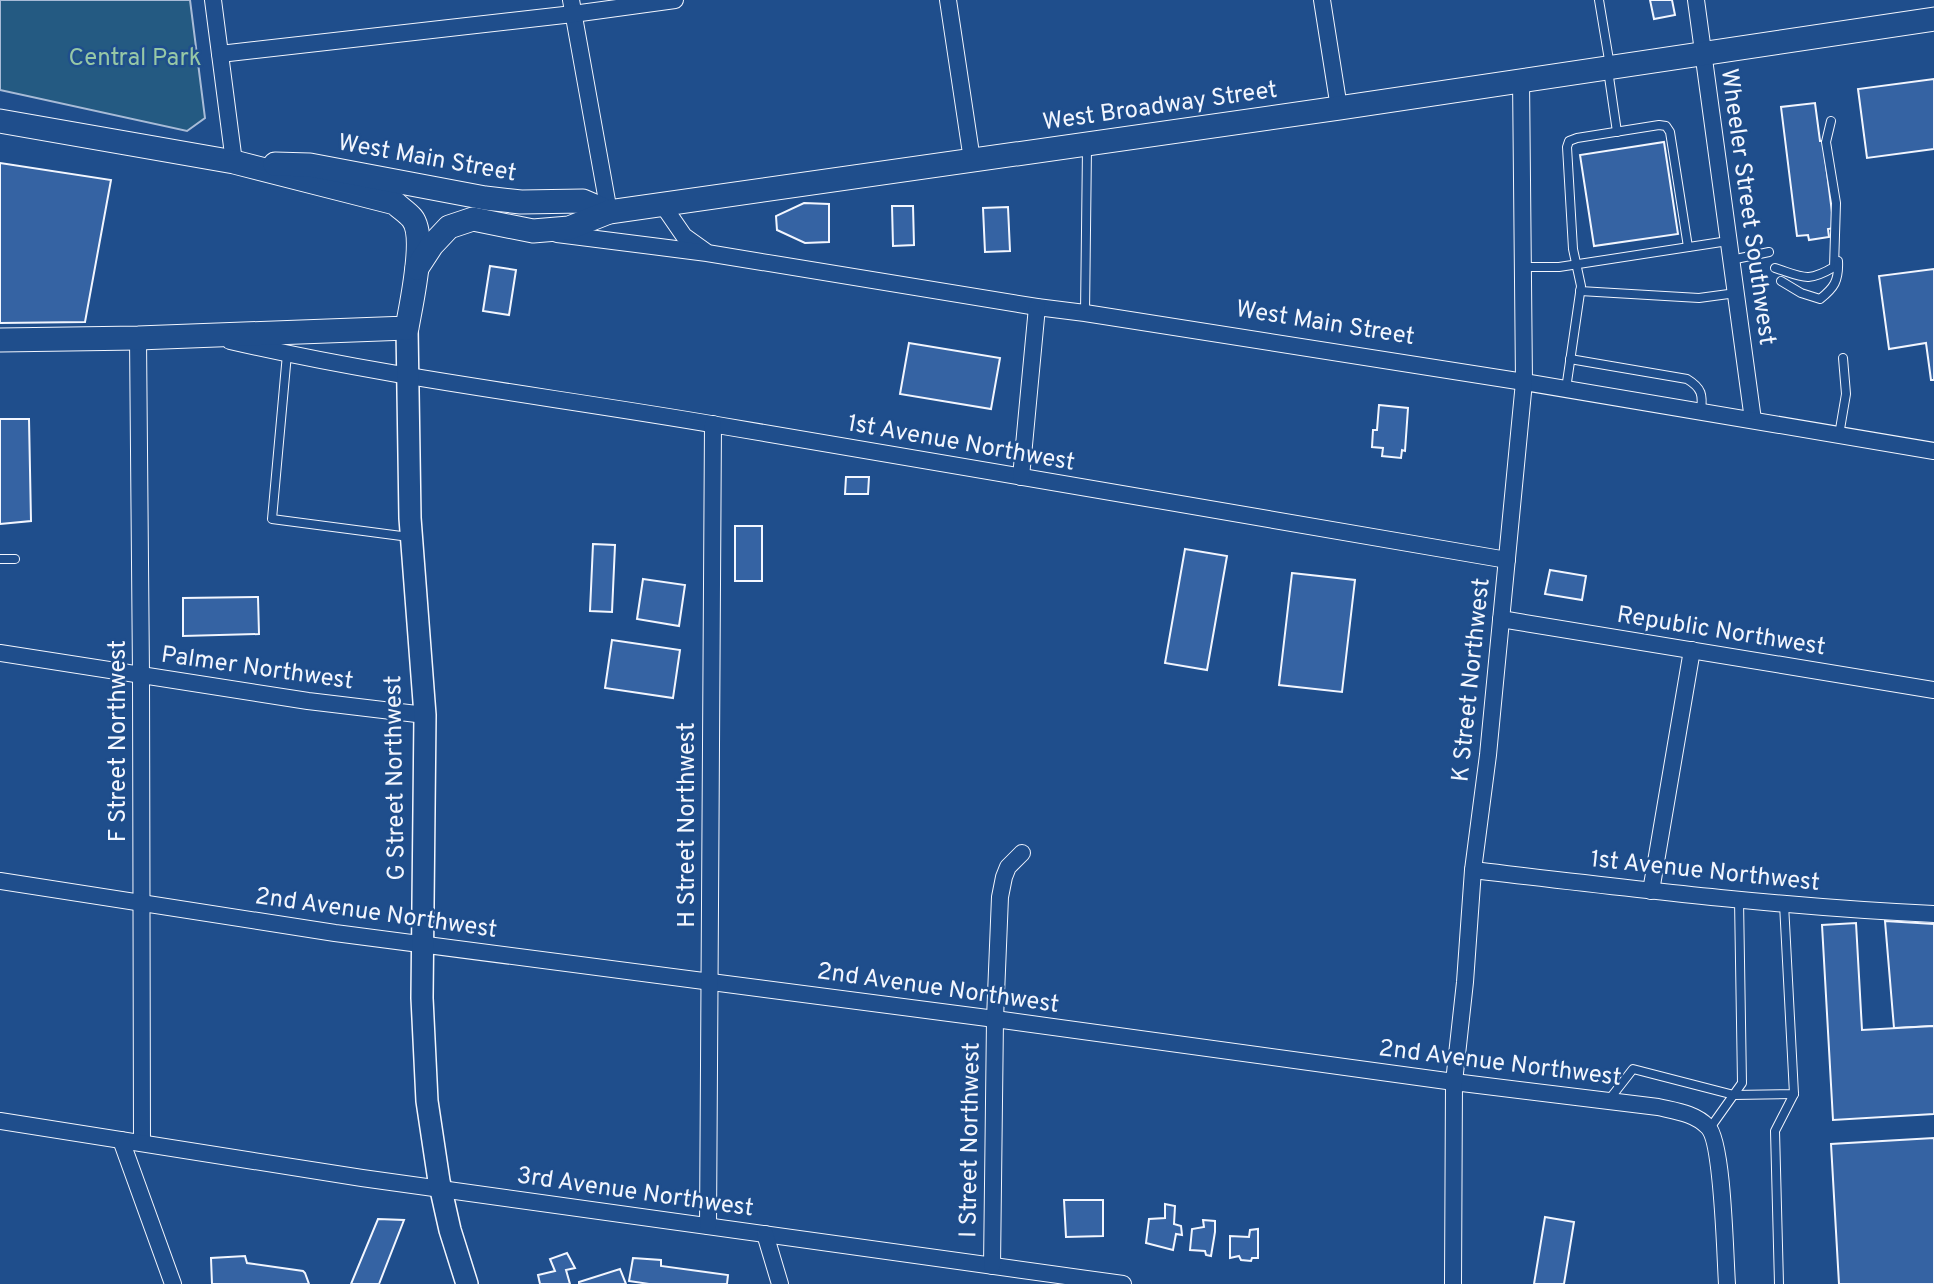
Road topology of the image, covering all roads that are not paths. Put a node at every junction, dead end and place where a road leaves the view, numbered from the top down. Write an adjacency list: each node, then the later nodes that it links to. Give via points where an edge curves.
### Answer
1 (213, 0): 9 (street)
2 (675, 0): 7 (street)
3 (948, 0): 18 (street)
4 (1322, 0): 13 (street)
5 (1599, 0): 11 (lane)
6 (1696, 0): 10 (street, Wheeler Street Southwest)
7 (572, 7): 9 (street); 21 (street)
8 (1934, 19): 10 (main road, West Broadway Street)
9 (220, 54): 19 (street)
10 (1703, 54): 11 (main road, West Broadway Street); 23 (street, Wheeler Street Southwest)
11 (1609, 67): 12 (main road, West Broadway Street); 16 (lane)
12 (1521, 79): 13 (main road, West Broadway Street); 30 (street, K Street Northwest)
13 (1339, 108): 17 (main road, West Broadway Street)
14 (0, 121): 19 (main road, West Main Street)
15 (1831, 121): 24 (lane, via 1826,142 1836,203)
16 (1617, 132): 25 (lane, via 1659,125 1670,132); 29 (lane, via 1577,138 1566,147)
17 (1087, 143): 18 (main road, West Broadway Street); 37 (lane)
18 (972, 160): 20 (main road, West Broadway Street)
19 (234, 162): 21 (main road, West Main Street, via 310,165 485,198 583,201); 31 (main road, West Main Street, via 395,204 414,219)
20 (662, 204): 21 (main road, West Broadway Street); 27 (street, via 684,236)
21 (609, 212): 22 (main road, West Broadway Street, via 569,228)
22 (533, 231): 27 (street, West Main Street); 31 (main road, West Broadway Street, via 473,219 449,227)
23 (1728, 240): 25 (lane); 28 (street, Wheeler Street Southwest)
24 (1836, 241): 32 (lane, via 1834,267 1817,278); 33 (lane, via 1838,271 1826,294 1819,299)
25 (1688, 247): 29 (lane)
26 (1769, 252): 28 (lane)
27 (707, 253): 36 (street, West Main Street)
28 (1731, 260): 35 (street, Wheeler Street Southwest)
29 (1576, 264): 30 (lane); 34 (lane)
30 (1523, 267): 46 (street, K Street Northwest)
31 (417, 268): 38 (main road, G Street Northwest)
32 (1775, 268)
33 (1781, 281)
34 (1580, 291): 35 (lane, via 1699,298); 44 (lane)
35 (1736, 293): 49 (street, Wheeler Street Southwest)
36 (1037, 307): 37 (street, West Main Street); 53 (street)
37 (1085, 313): 46 (street, West Main Street)
38 (407, 328): 39 (main road); 45 (street, G Street Northwest)
39 (207, 335): 40 (main road); 42 (street)
40 (138, 338): 41 (main road); 61 (street, F Street Northwest)
41 (0, 340)
42 (288, 354): 45 (street); 54 (lane, via 272,519)
43 (1843, 358): 51 (lane, via 1846,394)
44 (1570, 359): 47 (lane); 48 (lane, via 1687,379 1700,389)
45 (408, 377): 50 (street, 1st Avenue Northwest); 54 (street, G Street Northwest)
46 (1524, 382): 47 (street, West Main Street); 57 (street, K Street Northwest)
47 (1566, 389): 48 (street, West Main Street)
48 (1701, 411): 49 (street, West Main Street)
49 (1753, 420): 51 (street, West Main Street)
50 (713, 424): 53 (street, 1st Avenue Northwest); 73 (street, H Street Northwest)
51 (1839, 435): 52 (street, West Main Street)
52 (1934, 451)
53 (1021, 477): 57 (street, 1st Avenue Northwest)
54 (412, 538): 63 (street, G Street Northwest)
55 (0, 559): 56 (lane)
56 (15, 559)
57 (1507, 560): 58 (street, K Street Northwest)
58 (1501, 619): 59 (street, Republic Northwest); 65 (street, K Street Northwest)
59 (1692, 650): 62 (street, Republic Northwest); 67 (street)
60 (0, 653): 61 (street, Palmer Northwest)
61 (141, 675): 63 (street, Palmer Northwest); 69 (street, F Street Northwest)
62 (1934, 690)
63 (425, 715): 72 (street, G Street Northwest)
64 (1022, 853): 74 (street, I Street Northwest, via 1004,877 1000,897)
65 (1473, 870): 67 (street, 1st Avenue Northwest); 75 (street, K Street Northwest)
66 (0, 881): 69 (street, 2nd Avenue Northwest)
67 (1651, 891): 68 (street, 1st Avenue Northwest)
68 (1739, 900): 70 (street, 1st Avenue Northwest); 77 (lane, via 1742,1083)
69 (142, 903): 72 (street, 2nd Avenue Northwest); 82 (street, F Street Northwest)
70 (1784, 904): 71 (street, 1st Avenue Northwest); 76 (lane)
71 (1934, 914)
72 (422, 945): 73 (street, 2nd Avenue Northwest); 83 (street, G Street Northwest, via 427,1101)
73 (710, 981): 74 (street, 2nd Avenue Northwest); 84 (street, H Street Northwest)
74 (995, 1019): 75 (street, 2nd Avenue Northwest); 86 (street, I Street Northwest)
75 (1454, 1082): 78 (street, 2nd Avenue Northwest); 92 (street, K Street Northwest)
76 (1794, 1094): 77 (lane); 94 (lane, via 1775,1130)
77 (1734, 1095): 78 (lane, via 1633,1069); 80 (lane)
78 (1608, 1101): 80 (street, 2nd Avenue Northwest, via 1690,1115)
79 (0, 1121): 81 (street)
80 (1710, 1128): 93 (street, via 1720,1165)
81 (121, 1140): 82 (street, 3rd Avenue Northwest); 88 (street)
82 (142, 1143): 83 (street, 3rd Avenue Northwest)
83 (441, 1188): 84 (street, 3rd Avenue Northwest); 89 (street, G Street Northwest)
84 (708, 1226): 85 (street, 3rd Avenue Northwest)
85 (765, 1234): 86 (street, 3rd Avenue Northwest); 90 (street)
86 (992, 1266): 87 (street, 3rd Avenue Northwest)
87 (1089, 1282): 91 (street, 3rd Avenue Northwest)
88 (173, 1284)
89 (467, 1284)
90 (780, 1284)
91 (1123, 1284)
92 (1453, 1284)
93 (1727, 1284)
94 (1779, 1284)

